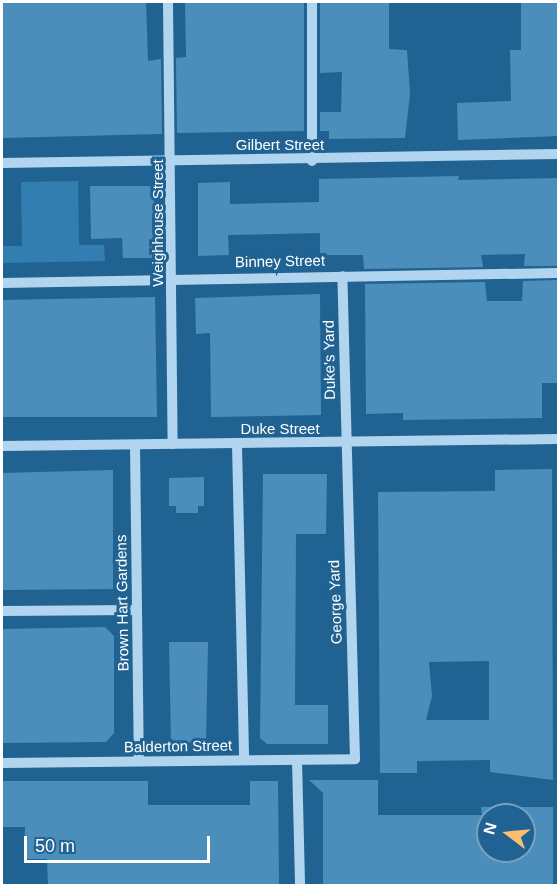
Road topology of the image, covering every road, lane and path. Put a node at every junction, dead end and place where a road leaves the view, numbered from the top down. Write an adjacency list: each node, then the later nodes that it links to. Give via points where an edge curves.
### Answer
1 (168, 2): 4 (street, Weighhouse Street)
2 (312, 2): 5 (street)
3 (558, 153): 5 (street, Gilbert Street)
4 (172, 161): 5 (street, Gilbert Street); 6 (street, Gilbert Street); 9 (street, Weighhouse Street)
5 (312, 161)
6 (2, 163)
7 (558, 273): 8 (street, Binney Street)
8 (342, 276): 9 (street, Binney Street); 13 (street, Duke's Yard)
9 (173, 278): 10 (street, Binney Street); 12 (street, Weighhouse Street)
10 (2, 283)
11 (558, 440): 13 (street, Duke Street)
12 (173, 444): 14 (street, Duke Street); 15 (street, Duke Street)
13 (346, 444): 15 (street, Duke Street); 19 (street, George Yard)
14 (135, 445): 16 (street, Duke Street); 17 (street, Brown Hart Gardens)
15 (237, 445): 20 (street)
16 (2, 446)
17 (137, 610): 18 (street); 22 (street, Brown Hart Gardens)
18 (2, 611)
19 (356, 759): 21 (street, Balderton Street)
20 (244, 760): 21 (street, Balderton Street); 22 (street, Balderton Street)
21 (297, 760): 24 (street)
22 (139, 761): 23 (street, Balderton Street)
23 (2, 763)
24 (300, 885)

